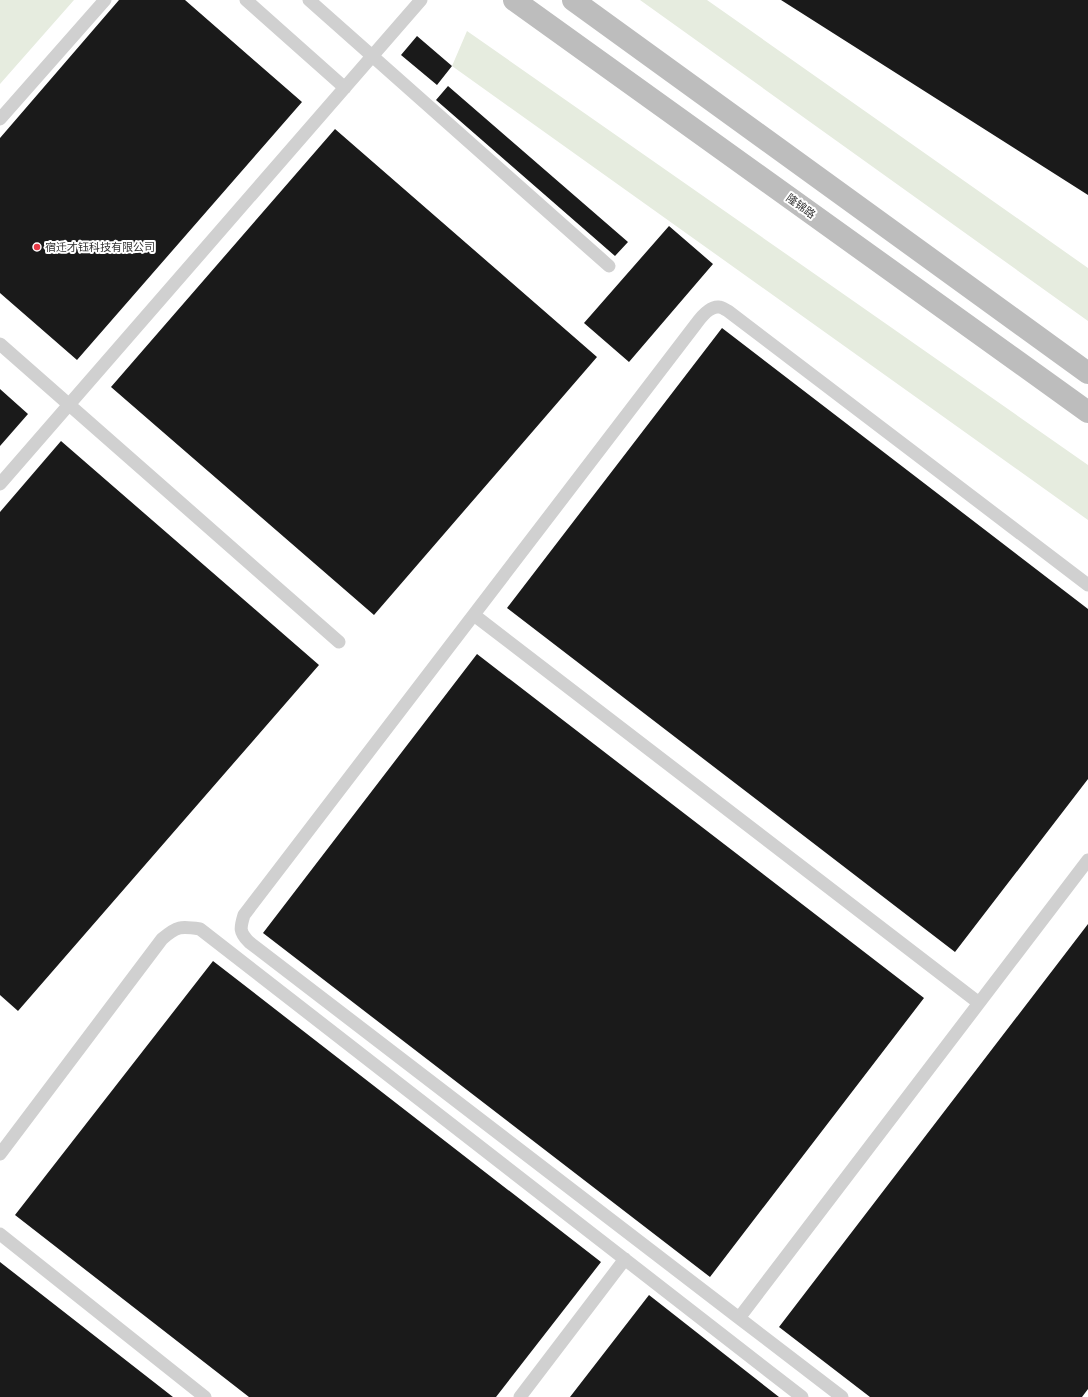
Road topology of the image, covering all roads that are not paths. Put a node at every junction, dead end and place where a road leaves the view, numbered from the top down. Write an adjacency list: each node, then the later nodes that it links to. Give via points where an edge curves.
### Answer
1 (105, 0): 9 (lane)
2 (246, 0): 8 (lane)
3 (309, 0): 7 (lane)
4 (421, 0): 7 (lane)
5 (514, 0): 14 (main road, 隆锦路)
6 (573, 0): 12 (main road)
7 (373, 56): 8 (lane); 10 (lane)
8 (345, 88): 13 (lane)
9 (0, 119)
10 (609, 266)
11 (0, 344): 13 (lane)
12 (1088, 373)
13 (69, 405): 15 (lane); 18 (lane)
14 (1088, 412)
15 (0, 484)
16 (1088, 585): 17 (lane, via 728,311 719,307 702,316)
17 (474, 615): 20 (lane); 24 (lane, via 244,915 240,926 242,936)
18 (339, 642)
19 (1088, 860): 20 (lane)
20 (979, 1003): 24 (lane)
21 (0, 1154): 23 (lane, via 162,939 173,930 186,927 200,929)
22 (0, 1234): 25 (lane)
23 (624, 1259): 26 (lane); 27 (lane)
24 (738, 1318): 28 (lane)
25 (205, 1397)
26 (520, 1397)
27 (802, 1397)
28 (842, 1397)

